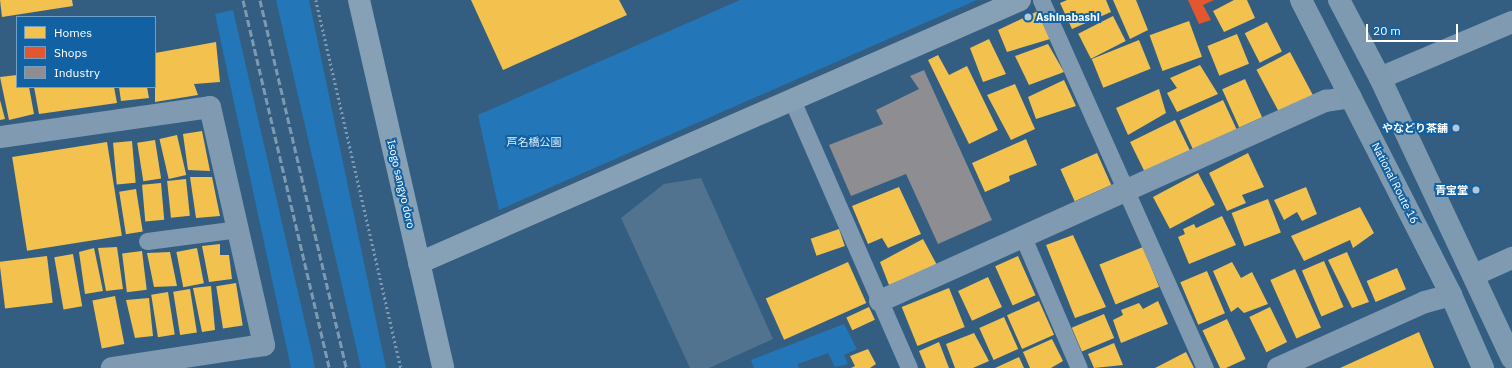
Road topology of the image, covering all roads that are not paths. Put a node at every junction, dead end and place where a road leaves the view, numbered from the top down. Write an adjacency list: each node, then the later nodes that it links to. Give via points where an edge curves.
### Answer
1 (359, 0): 16 (street, Isogo sangyo doro)
2 (1020, 0): 9 (street)
3 (1041, 0): 11 (lane)
4 (1301, 0): 8 (highway, National Route 16)
5 (1339, 0): 7 (highway)
6 (1512, 22): 7 (street)
7 (1380, 78): 17 (highway)
8 (1351, 97): 11 (street, via 1326,101); 18 (highway, National Route 16)
9 (792, 100): 16 (street); 19 (lane)
10 (0, 137): 12 (street, via 210,108)
11 (1127, 190): 13 (street); 25 (lane)
12 (238, 229): 14 (lane); 21 (street, via 264,345)
13 (1023, 237): 19 (street); 24 (lane)
14 (147, 240)
15 (1512, 258): 17 (street)
16 (419, 263): 22 (street, Isogo sangyo doro)
17 (1474, 275): 20 (highway)
18 (1451, 295): 26 (street, via 1425,302); 27 (highway, National Route 16)
19 (880, 301): 23 (lane)
20 (1512, 359)
21 (112, 368)
22 (443, 368)
23 (909, 368)
24 (1080, 368)
25 (1205, 368)
26 (1278, 368)
27 (1483, 368)

